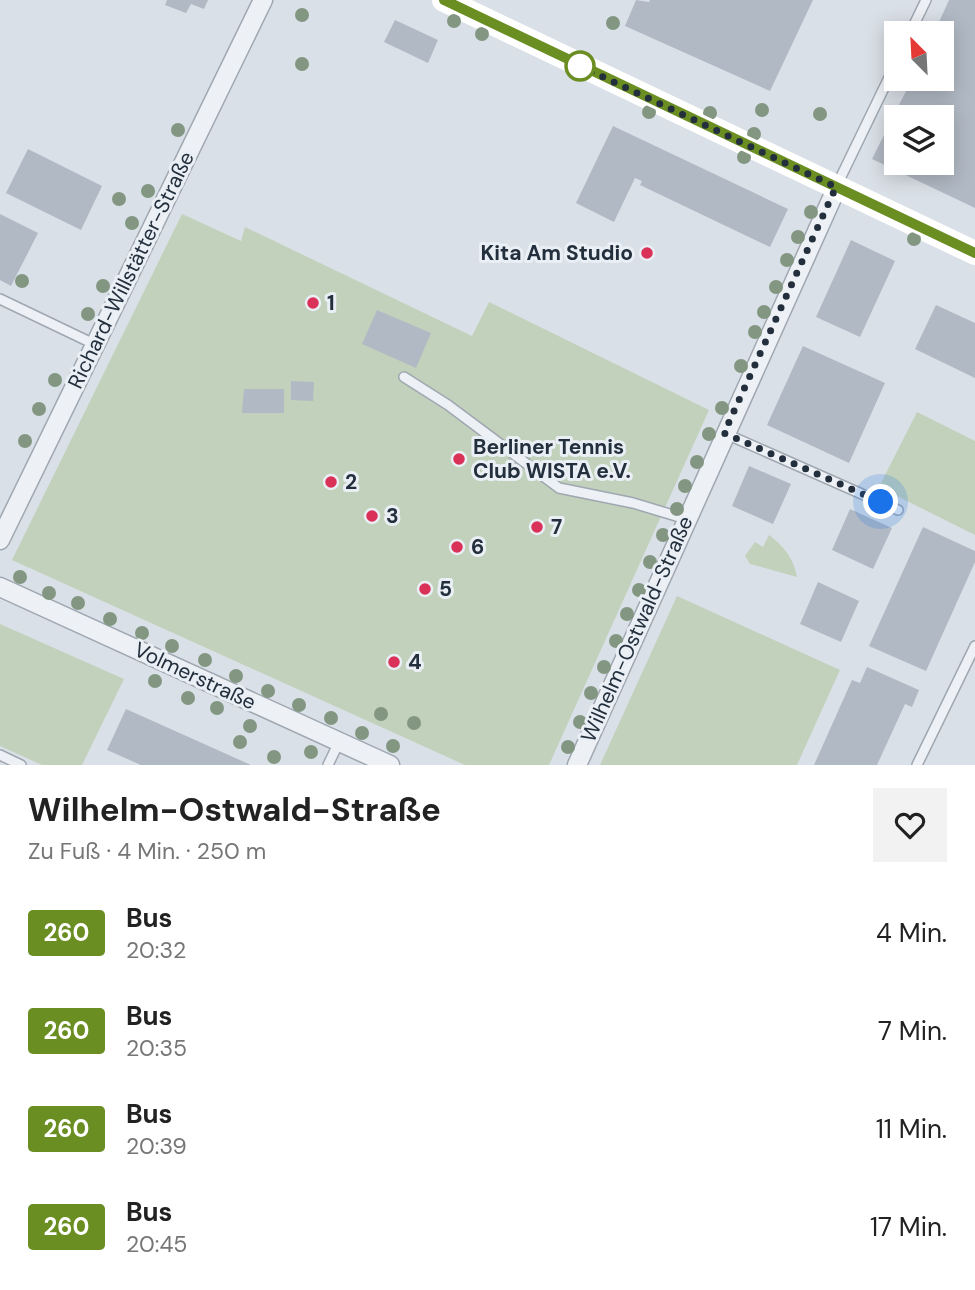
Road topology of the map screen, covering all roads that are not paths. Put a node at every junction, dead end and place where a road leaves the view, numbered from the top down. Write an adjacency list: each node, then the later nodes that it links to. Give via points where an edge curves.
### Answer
1 (263, 0): 9 (street, Richard-Willstätter-Straße)
2 (444, 0): 6 (street)
3 (926, 0): 4 (lane)
4 (916, 21)
5 (884, 88): 6 (lane)
6 (836, 187): 7 (street); 11 (street, Wilhelm-Ostwald-Straße)
7 (975, 253)
8 (0, 299): 9 (lane)
9 (94, 344): 14 (street, Richard-Willstätter-Straße)
10 (404, 377): 13 (lane, via 559,488)
11 (724, 433): 12 (lane); 13 (street, Wilhelm-Ostwald-Straße)
12 (898, 510)
13 (686, 519): 22 (street, Wilhelm-Ostwald-Straße)
14 (0, 540)
15 (0, 587): 17 (street, Volmerstraße)
16 (975, 646): 23 (lane)
17 (339, 742): 20 (lane); 21 (street, Volmerstraße)
18 (0, 755): 19 (lane)
19 (21, 765)
20 (328, 765)
21 (390, 765)
22 (577, 765)
23 (917, 765)

